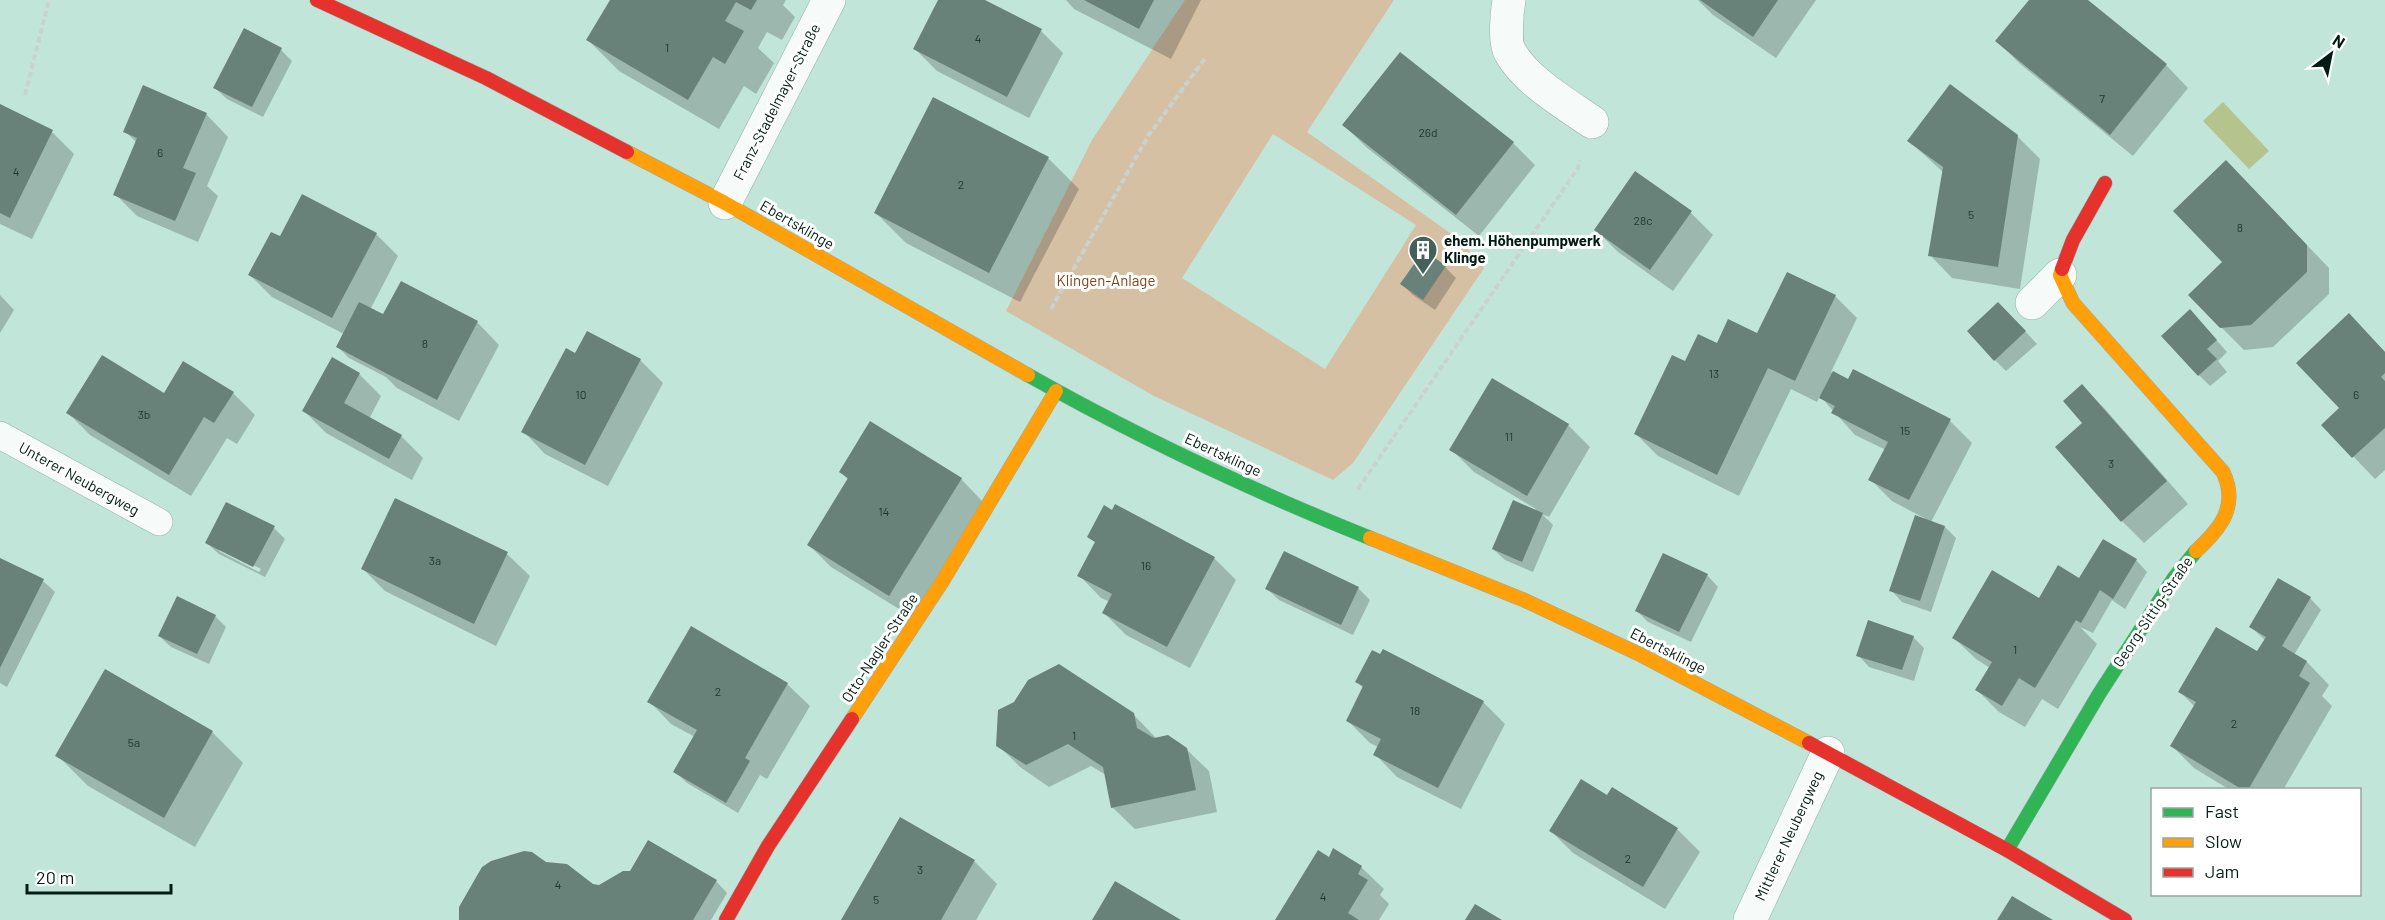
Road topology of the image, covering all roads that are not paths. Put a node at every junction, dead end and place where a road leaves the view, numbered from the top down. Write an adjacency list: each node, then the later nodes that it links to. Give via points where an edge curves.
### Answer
1 (317, 0): 6 (street, Ebertsklinge, via 486,78)
2 (829, 0): 6 (street, Franz-Stadelmayer-Straße)
3 (1509, 0): 4 (street, via 1508,50 1536,82)
4 (1592, 122)
5 (2105, 183): 7 (street, via 2073,240)
6 (725, 203): 9 (street, Ebertsklinge)
7 (2060, 275): 8 (street); 13 (street, Georg-Sittig-Straße, via 2073,303 2223,472 2230,487 2230,504 2210,538 2188,558 2124,655)
8 (2032, 303)
9 (1056, 391): 12 (street, Ebertsklinge, via 1206,467 1524,600 1641,655); 14 (street, Otto-Nagler-Straße, via 942,582 768,846)
10 (0, 435): 11 (lane, Unterer Neubergweg)
11 (159, 522)
12 (1828, 753): 13 (street, Ebertsklinge); 15 (street, Mittlerer Neubergweg)
13 (2007, 850): 16 (street, Ebertsklinge)
14 (726, 920)
15 (1750, 920)
16 (2125, 920)

